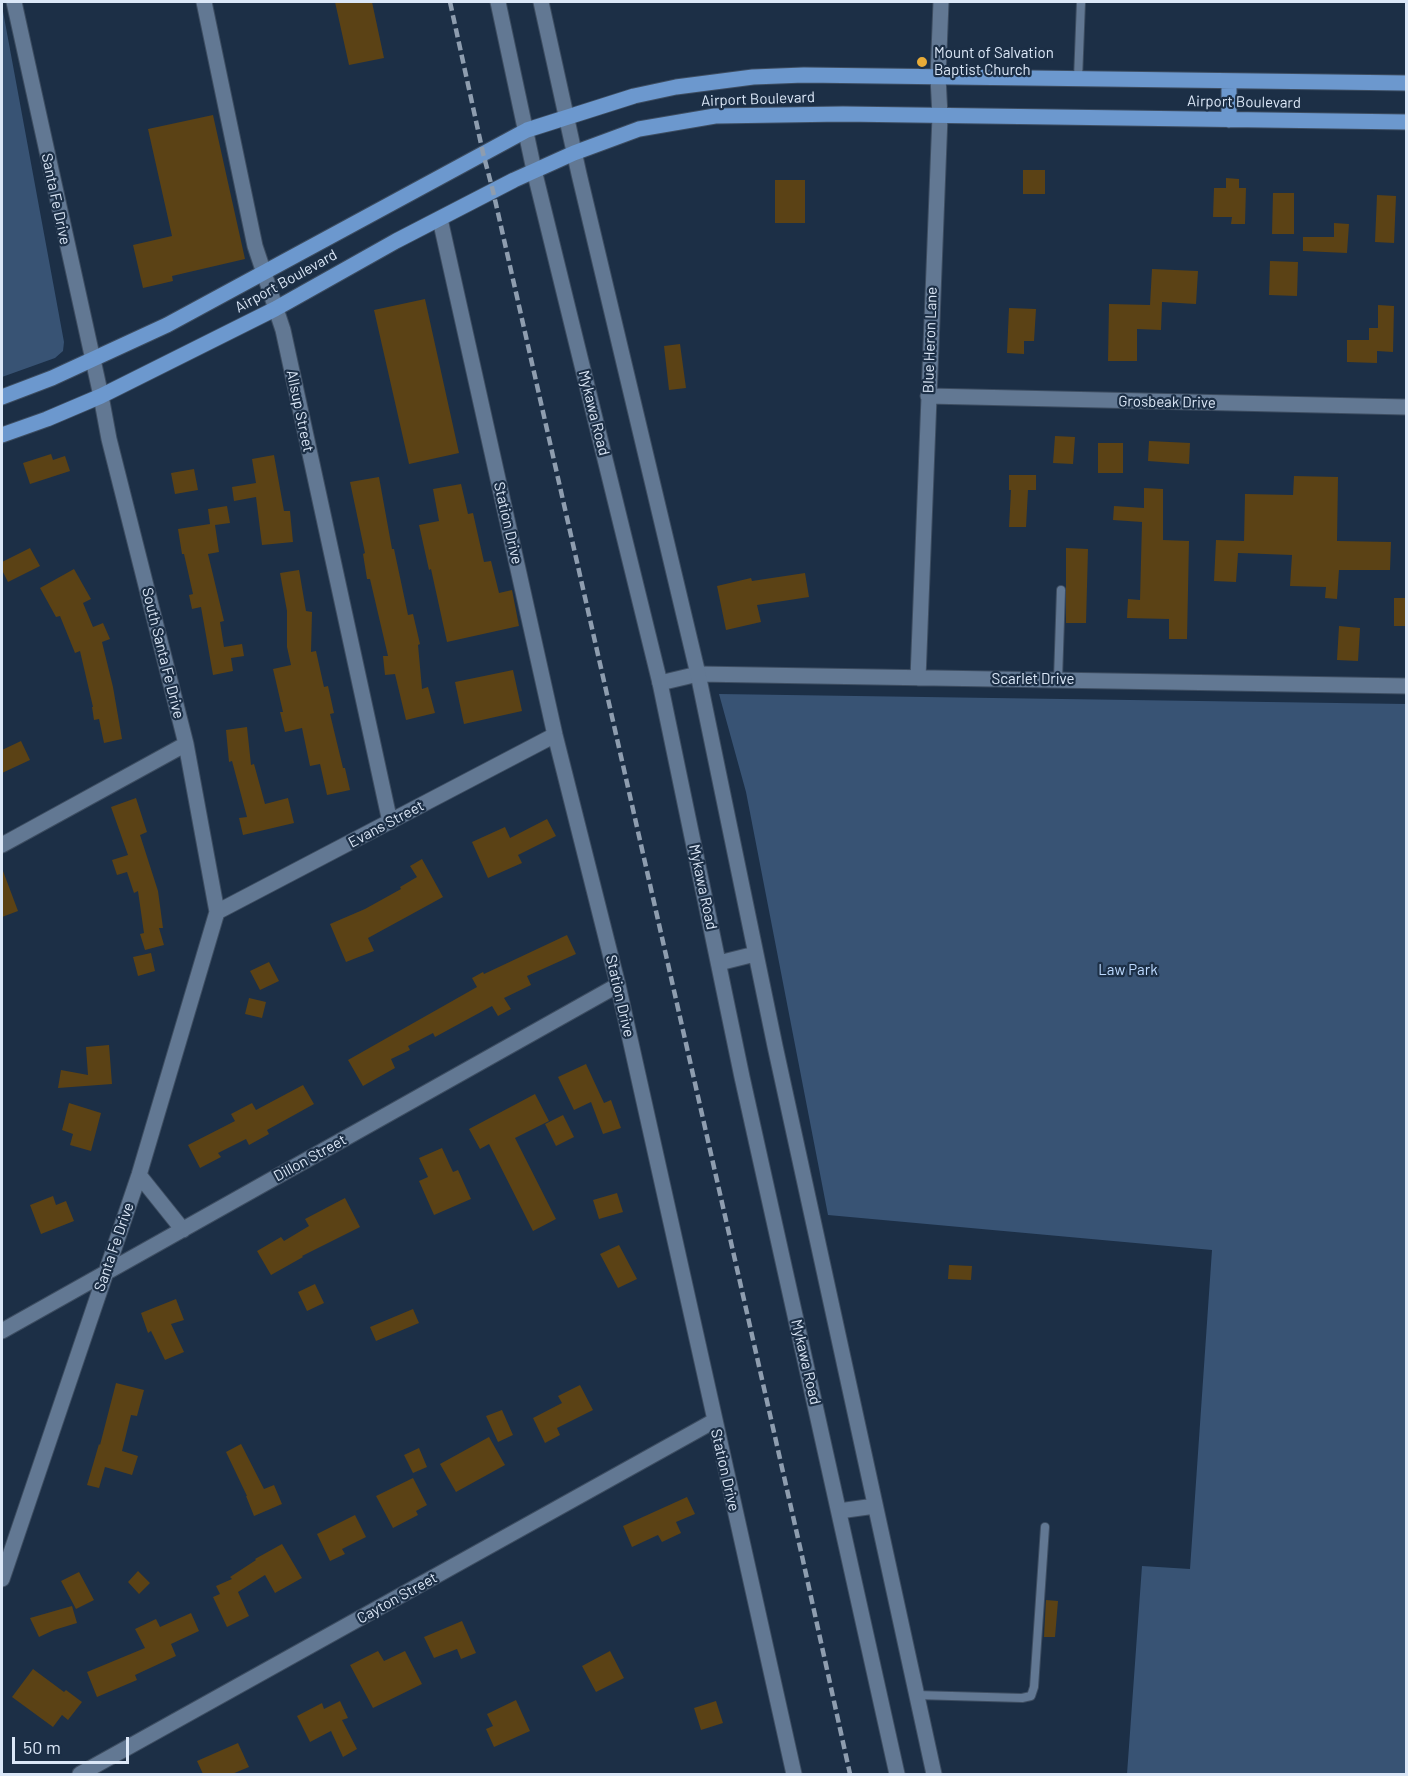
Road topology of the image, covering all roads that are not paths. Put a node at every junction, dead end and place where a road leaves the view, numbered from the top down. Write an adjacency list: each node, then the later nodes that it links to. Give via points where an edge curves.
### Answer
1 (14, 2): 21 (street, Santa Fe Drive)
2 (204, 2): 19 (street, Allsup Street, via 255,246)
3 (498, 2): 15 (street, Mykawa Road)
4 (541, 2): 12 (street)
5 (941, 2): 7 (street, Blue Heron Lane)
6 (1081, 2): 8 (lane)
7 (938, 77): 8 (main road, Airport Boulevard); 11 (street, Blue Heron Lane); 12 (main road, Airport Boulevard, via 753,77 634,96)
8 (1078, 79): 9 (main road, Airport Boulevard)
9 (1229, 81): 10 (main road, Airport Boulevard); 13 (main road)
10 (1407, 83)
11 (940, 116): 13 (main road, Airport Boulevard); 16 (main road, Airport Boulevard, via 715,116 639,129); 23 (street, Blue Heron Lane)
12 (567, 117): 15 (main road, Airport Boulevard); 16 (street)
13 (1229, 120): 14 (main road, Airport Boulevard)
14 (1407, 122)
15 (527, 130): 17 (street, Mykawa Road); 19 (main road, Airport Boulevard)
16 (574, 153): 17 (main road, Airport Boulevard); 28 (street)
17 (534, 170): 18 (main road, Airport Boulevard); 31 (street, Mykawa Road)
18 (440, 219): 20 (main road, Airport Boulevard); 33 (street, Station Drive)
19 (264, 272): 20 (street, Allsup Street); 21 (main road, Airport Boulevard, via 167,325)
20 (275, 309): 22 (main road, Airport Boulevard); 35 (street, Allsup Street, via 283,330)
21 (93, 359): 22 (street, Santa Fe Drive); 24 (main road, Airport Boulevard)
22 (100, 396): 26 (main road, Airport Boulevard); 34 (street, South Santa Fe Drive)
23 (928, 396): 25 (street, Grosbeak Drive); 29 (street, Blue Heron Lane)
24 (2, 398)
25 (1407, 407)
26 (2, 435)
27 (1061, 590): 30 (lane)
28 (698, 674): 29 (street, Scarlet Drive); 31 (street, Scarlet Drive); 38 (street)
29 (918, 678): 30 (street, Scarlet Drive)
30 (1058, 679): 32 (street, Scarlet Drive)
31 (660, 683): 39 (street, Mykawa Road)
32 (1407, 686)
33 (555, 735): 35 (street, Evans Street); 40 (street, Station Drive)
34 (186, 744): 36 (street); 37 (street, South Santa Fe Drive)
35 (390, 822): 37 (street, Evans Street)
36 (2, 845)
37 (217, 912): 41 (street, Santa Fe Drive)
38 (755, 954): 39 (street); 46 (street)
39 (719, 963): 47 (street, Mykawa Road)
40 (618, 985): 42 (street, Dillon Street); 45 (street, Station Drive)
41 (139, 1175): 42 (street); 43 (street, Santa Fe Drive)
42 (183, 1230): 43 (street, Dillon Street)
43 (106, 1273): 44 (street, Dillon Street); 49 (street, Santa Fe Drive)
44 (2, 1331)
45 (714, 1421): 51 (street, Cayton Street); 52 (street, Station Drive)
46 (875, 1506): 47 (street); 50 (street)
47 (839, 1511): 53 (street, Mykawa Road)
48 (1045, 1527): 50 (lane, via 1031,1696)
49 (2, 1579)
50 (916, 1695): 54 (street)
51 (80, 1774)
52 (794, 1774)
53 (897, 1774)
54 (934, 1774)

